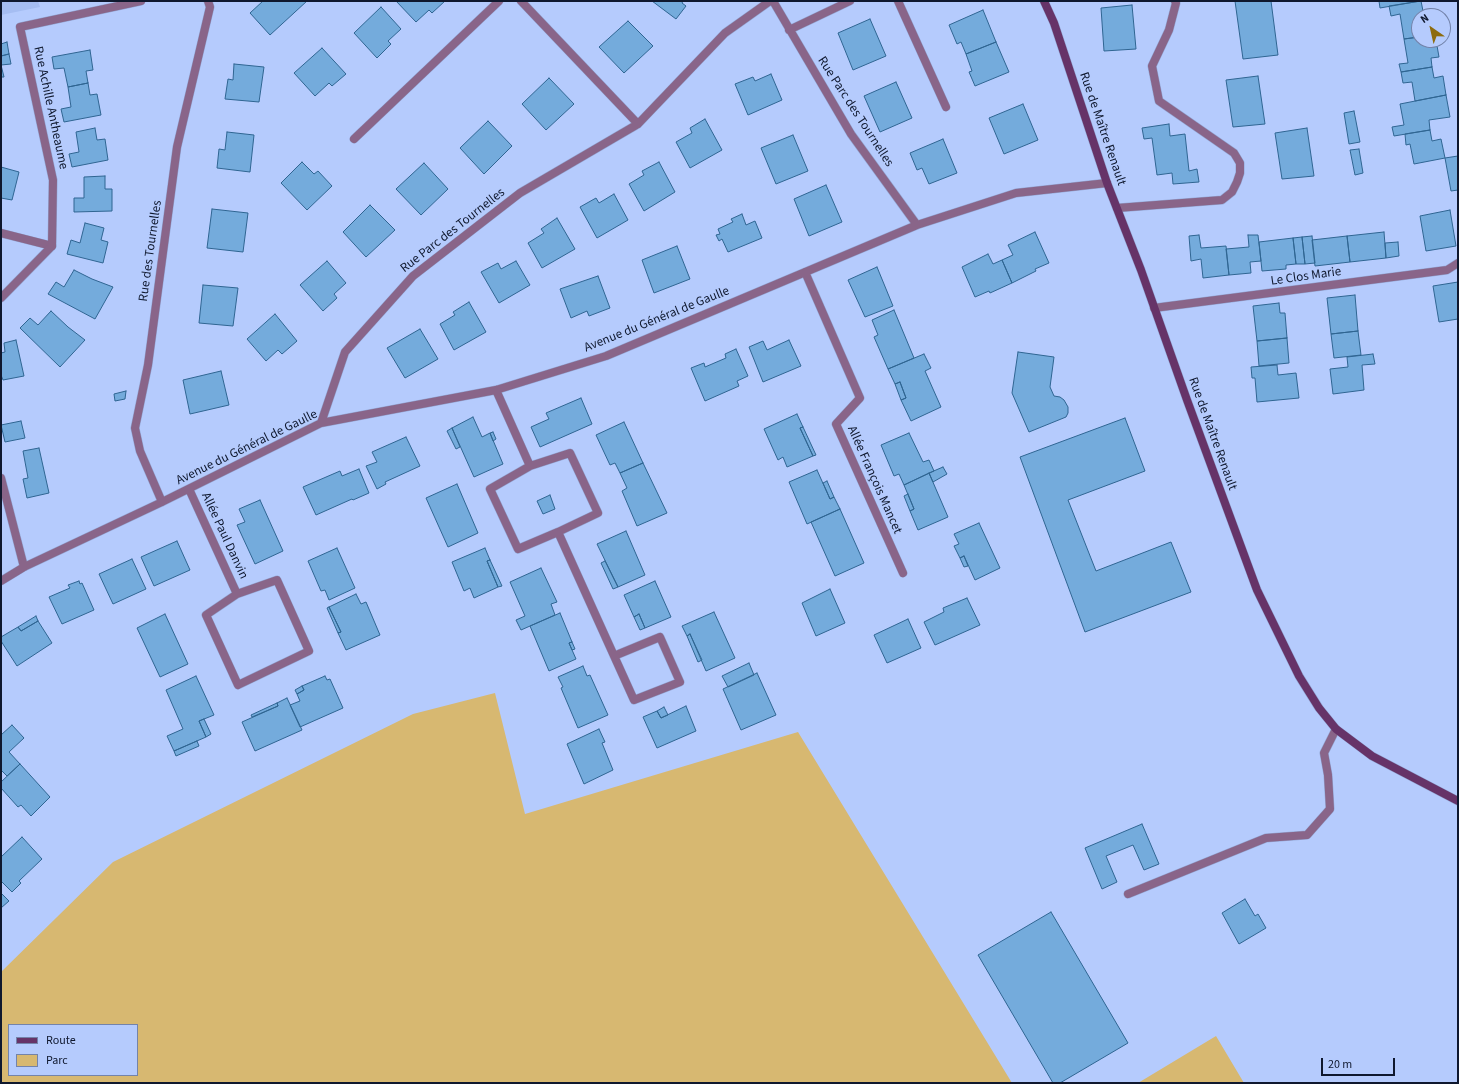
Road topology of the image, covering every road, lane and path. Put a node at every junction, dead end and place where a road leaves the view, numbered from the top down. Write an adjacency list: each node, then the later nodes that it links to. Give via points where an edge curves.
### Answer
1 (141, 1): 18 (street, Rue Achille Antheaume, via 20,27 53,180)
2 (499, 1): 13 (street)
3 (521, 1): 12 (street)
4 (771, 1): 10 (street, Rue Parc des Tournelles); 12 (street, Rue Parc des Tournelles, via 725,32)
5 (850, 1): 10 (street)
6 (898, 1): 11 (street)
7 (1044, 1): 14 (street, Rue de Maître Renault, via 1054,23)
8 (1175, 1): 15 (street, via 1170,30 1152,66 1159,101 1234,153 1240,163 1238,182 1232,192 1222,200)
9 (211, 3): 28 (street, Rue des Tournelles, via 177,146 148,365 136,428 140,451)
10 (789, 30): 16 (street, Rue Parc des Tournelles, via 851,134)
11 (946, 107)
12 (638, 124): 24 (street, Rue Parc des Tournelles, via 520,193 413,276 345,352)
13 (354, 139)
14 (1107, 183): 15 (street, Rue de Maître Renault); 16 (street, Avenue du Général de Gaulle, via 1016,193)
15 (1117, 208): 22 (street, Rue de Maître Renault)
16 (917, 225): 20 (street, Avenue du Général de Gaulle)
17 (1, 233): 18 (street)
18 (52, 246): 21 (street)
19 (1458, 263): 22 (street, Le Clos Marie, via 1447,270)
20 (805, 272): 23 (street, Avenue du Général de Gaulle, via 606,356); 31 (street, Allée François Mancet, via 860,398 836,424)
21 (1, 298)
22 (1154, 308): 35 (street, Rue de Maître Renault, via 1257,590 1299,676)
23 (496, 390): 24 (street, Avenue du Général de Gaulle); 25 (street)
24 (321, 423): 27 (street, Avenue du Général de Gaulle)
25 (530, 466): 29 (street, via 570,453 598,512); 29 (street, via 490,489 518,549)
26 (1, 478): 30 (street)
27 (189, 489): 28 (street, Avenue du Général de Gaulle); 33 (street, Allée Paul Danvin)
28 (162, 502): 30 (street, Avenue du Général de Gaulle)
29 (558, 532): 34 (street)
30 (24, 567): 32 (street, Avenue du Général de Gaulle)
31 (903, 573)
32 (1, 581)
33 (237, 594): 33 (street, Allée Paul Danvin, via 206,615 238,685 309,651 277,580)
34 (614, 656): 34 (street, via 634,700 680,682 660,637)
35 (1336, 729): 36 (street, Rue de Maître Renault, via 1372,756); 37 (street, via 1324,753 1330,809 1307,835 1266,838)
36 (1458, 801)
37 (1128, 894)

